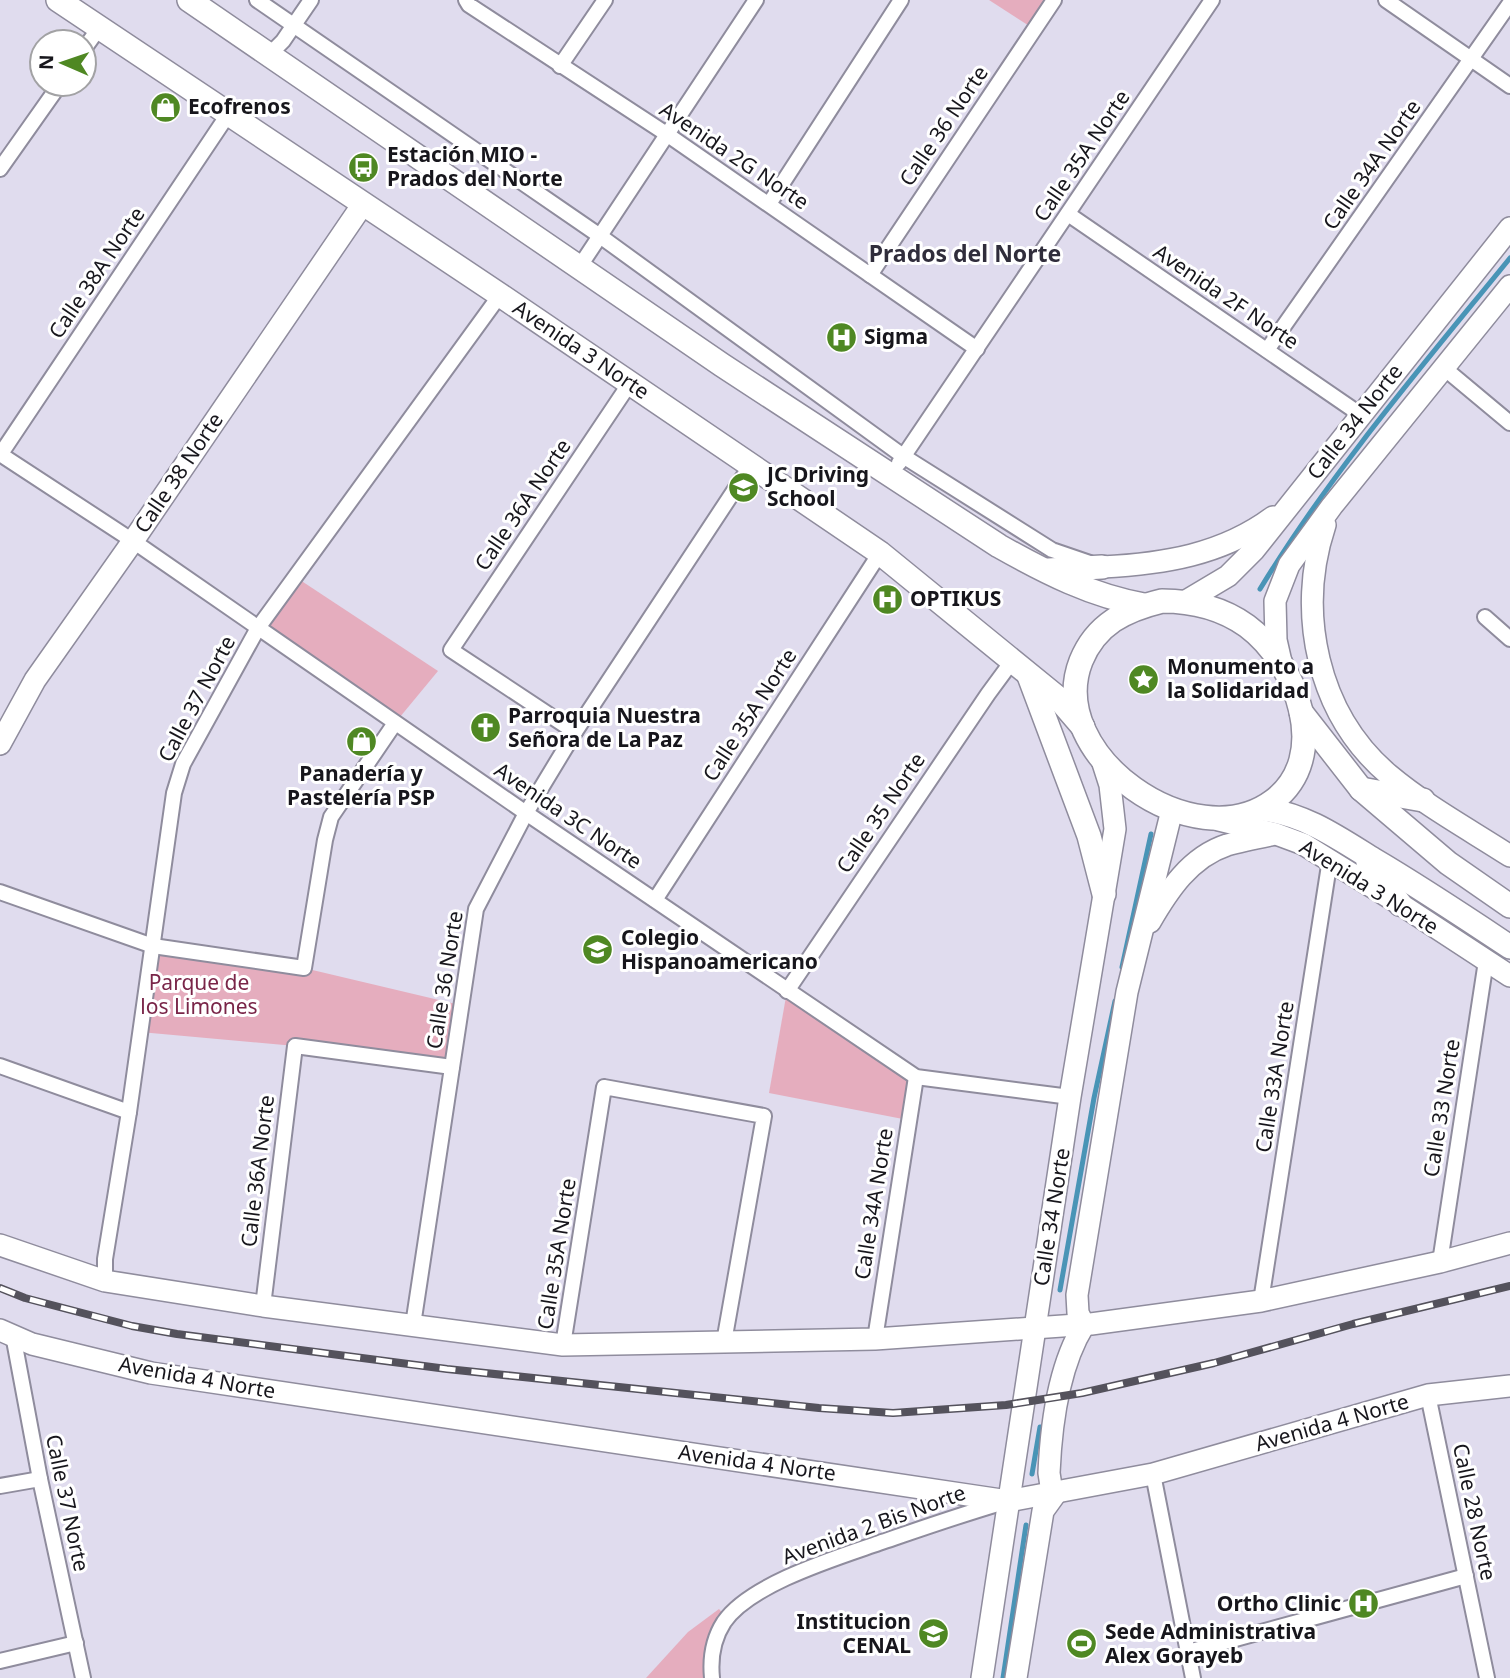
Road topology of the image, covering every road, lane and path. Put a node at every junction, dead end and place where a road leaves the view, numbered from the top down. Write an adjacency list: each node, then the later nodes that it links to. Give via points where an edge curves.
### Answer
1 (58, 0): 14 (main road, Avenida 3 Norte)
2 (189, 0): 15 (main road)
3 (257, 0): 13 (street)
4 (311, 0): 13 (street)
5 (466, 0): 17 (street, Avenida 2G Norte)
6 (605, 0): 17 (street)
7 (756, 0): 21 (street)
8 (901, 0): 23 (street)
9 (1054, 0): 29 (street, Calle 36 Norte)
10 (1212, 0): 25 (street, Calle 35A Norte)
11 (1386, 0): 16 (street)
12 (1510, 3): 16 (street, Calle 34A Norte)
13 (294, 26): 15 (street); 27 (street)
14 (99, 28): 20 (main road, Avenida 3 Norte)
15 (270, 54): 28 (main road)
16 (1472, 58): 18 (street); 33 (street, Calle 34A Norte)
17 (560, 66): 21 (street, Avenida 2G Norte)
18 (1510, 86)
19 (50, 98): 22 (street)
20 (229, 113): 24 (main road, Avenida 3 Norte); 38 (street, Calle 38A Norte)
21 (668, 135): 23 (street, Avenida 2G Norte); 27 (street)
22 (0, 169)
23 (769, 204): 29 (street, Avenida 2G Norte)
24 (363, 205): 31 (main road, Avenida 3 Norte); 43 (main road, Calle 38 Norte)
25 (1068, 214): 32 (street, Calle 35A Norte); 33 (street, Avenida 2F Norte)
26 (1510, 228): 36 (main road, Calle 34 Norte)
27 (600, 236): 28 (street); 40 (street)
28 (580, 266): 40 (main road, via 797,416)
29 (870, 275): 32 (street, Avenida 2G Norte)
30 (1510, 286): 34 (main road, Calle 34 Norte)
31 (500, 295): 35 (main road, Avenida 3 Norte); 50 (street, Calle 37 Norte)
32 (977, 349): 40 (street, Calle 35A Norte)
33 (1267, 351): 36 (street, Avenida 2F Norte)
34 (1444, 368): 37 (street); 42 (main road, Calle 34 Norte)
35 (630, 383): 39 (main road, Avenida 3 Norte); 57 (street, Calle 36A Norte, via 451,650)
36 (1361, 415): 41 (main road, Calle 34 Norte)
37 (1510, 424)
38 (0, 455): 43 (street, Avenida 3C Norte)
39 (751, 465): 44 (main road, Avenida 3 Norte); 57 (street, Calle 36 Norte)
40 (898, 465): 45 (street, via 1052,550); 46 (main road, via 999,546)
41 (1294, 500): 45 (main road, via 1260,526 1203,554); 47 (main road, Calle 34 Norte, via 1228,576)
42 (1332, 506): 52 (main road, Calle 34 Norte, via 1289,565 1275,601); 61 (main road, via 1312,579 1314,641 1322,671 1355,736 1388,774)
43 (133, 541): 50 (street, Avenida 3C Norte); 58 (main road, Calle 38 Norte, via 35,680)
44 (880, 553): 53 (main road, Avenida 3 Norte); 72 (street, Calle 35A Norte)
45 (1101, 567): 46 (main road)
46 (1042, 570): 48 (main road, via 1095,593)
47 (1186, 601): 48 (main road); 52 (main road, via 1227,614 1248,627)
48 (1144, 605): 56 (main road, via 1105,625 1087,646 1077,671 1076,703)
49 (1485, 617): 51 (street)
50 (258, 628): 55 (street, Avenida 3C Norte); 76 (street, Calle 37 Norte, via 183,764 174,793)
51 (1510, 639)
52 (1281, 662): 54 (main road)
53 (1020, 667): 56 (main road, Avenida 3 Norte, via 1058,698); 71 (main road, via 1089,836); 80 (street, Calle 35 Norte, via 988,694)
54 (1299, 709): 60 (main road); 62 (main road, via 1304,745 1298,767 1290,783)
55 (395, 723): 64 (street, Avenida 3C Norte); 76 (street, via 331,817 304,968)
56 (1083, 727): 59 (main road)
57 (575, 732): 64 (street, Calle 36 Norte)
58 (0, 744)
59 (1101, 757): 63 (main road, via 1141,794); 71 (main road, Calle 34 Norte, via 1115,829)
60 (1361, 789): 61 (main road); 74 (main road, via 1448,863)
61 (1423, 800): 68 (main road)
62 (1263, 809): 65 (main road); 67 (main road, Avenida 3 Norte, via 1315,824)
63 (1172, 810): 65 (main road); 75 (main road, Calle 34 Norte)
64 (526, 813): 72 (street, Avenida 3C Norte); 82 (street, Calle 36 Norte, via 476,909)
65 (1219, 820): 66 (main road, Avenida 3 Norte)
66 (1276, 834): 69 (main road, Avenida 3 Norte); 75 (main road, via 1224,846 1193,864 1168,890)
67 (1360, 851): 73 (main road); 77 (main road, Avenida 3 Norte)
68 (1510, 856)
69 (1330, 859): 73 (main road, Avenida 3 Norte); 90 (street, Calle 33A Norte)
70 (0, 892): 76 (street)
71 (1104, 894): 84 (main road, Calle 34 Norte)
72 (655, 900): 80 (street, Avenida 3C Norte)
73 (1400, 904): 78 (main road, Avenida 3 Norte)
74 (1510, 906)
75 (1138, 942): 93 (main road, Calle 34 Norte, via 1077,1295)
76 (153, 946): 85 (street, Calle 37 Norte)
77 (1510, 947)
78 (1486, 961): 79 (main road, Avenida 3 Norte); 88 (street, Calle 33 Norte)
79 (1510, 976)
80 (786, 991): 83 (street, Avenida 3C Norte)
81 (0, 1066): 85 (street)
82 (452, 1067): 91 (street, Calle 36A Norte, via 295,1046); 92 (street, Calle 36 Norte)
83 (916, 1077): 84 (street, Avenida 3C Norte); 96 (street, Calle 34A Norte)
84 (1070, 1097): 94 (main road, Calle 34 Norte)
85 (129, 1112): 89 (street, Calle 37 Norte)
86 (1510, 1243): 88 (main road)
87 (0, 1245): 89 (main road)
88 (1440, 1262): 90 (main road)
89 (105, 1282): 91 (main road)
90 (1261, 1301): 93 (main road)
91 (263, 1306): 92 (main road)
92 (413, 1325): 98 (main road)
93 (1084, 1325): 94 (main road); 104 (main road, via 1068,1356 1059,1397 1049,1473)
94 (1034, 1328): 96 (main road); 105 (main road, Calle 34 Norte)
95 (6, 1333): 102 (street, Calle 37 Norte); 105 (main road, Avenida 4 Norte, via 151,1373)
96 (875, 1339): 97 (main road)
97 (724, 1342): 98 (main road); 98 (street, Calle 35A Norte, via 764,1116 604,1087)
98 (564, 1345)
99 (1510, 1386): 100 (main road, Avenida 4 Norte)
100 (1428, 1395): 101 (main road, Avenida 4 Norte); 106 (street, Calle 28 Norte)
101 (1153, 1474): 104 (main road, Avenida 4 Norte); 108 (street)
102 (40, 1479): 103 (street); 107 (street, Calle 37 Norte)
103 (0, 1486)
104 (1056, 1493): 105 (main road, Avenida 4 Norte); 113 (main road, via 1042,1511)
105 (1008, 1501): 111 (street, Avenida 2 Bis Norte, via 803,1570 741,1605 725,1621 714,1643); 112 (main road, Calle 34 Norte)
106 (1466, 1576): 108 (street); 115 (street, Calle 28 Norte)
107 (76, 1643): 109 (street); 110 (street, Calle 37 Norte)
108 (1188, 1652): 114 (street)
109 (0, 1661)
110 (83, 1678)
111 (712, 1678)
112 (982, 1678)
113 (1016, 1678)
114 (1194, 1678)
115 (1487, 1678)

